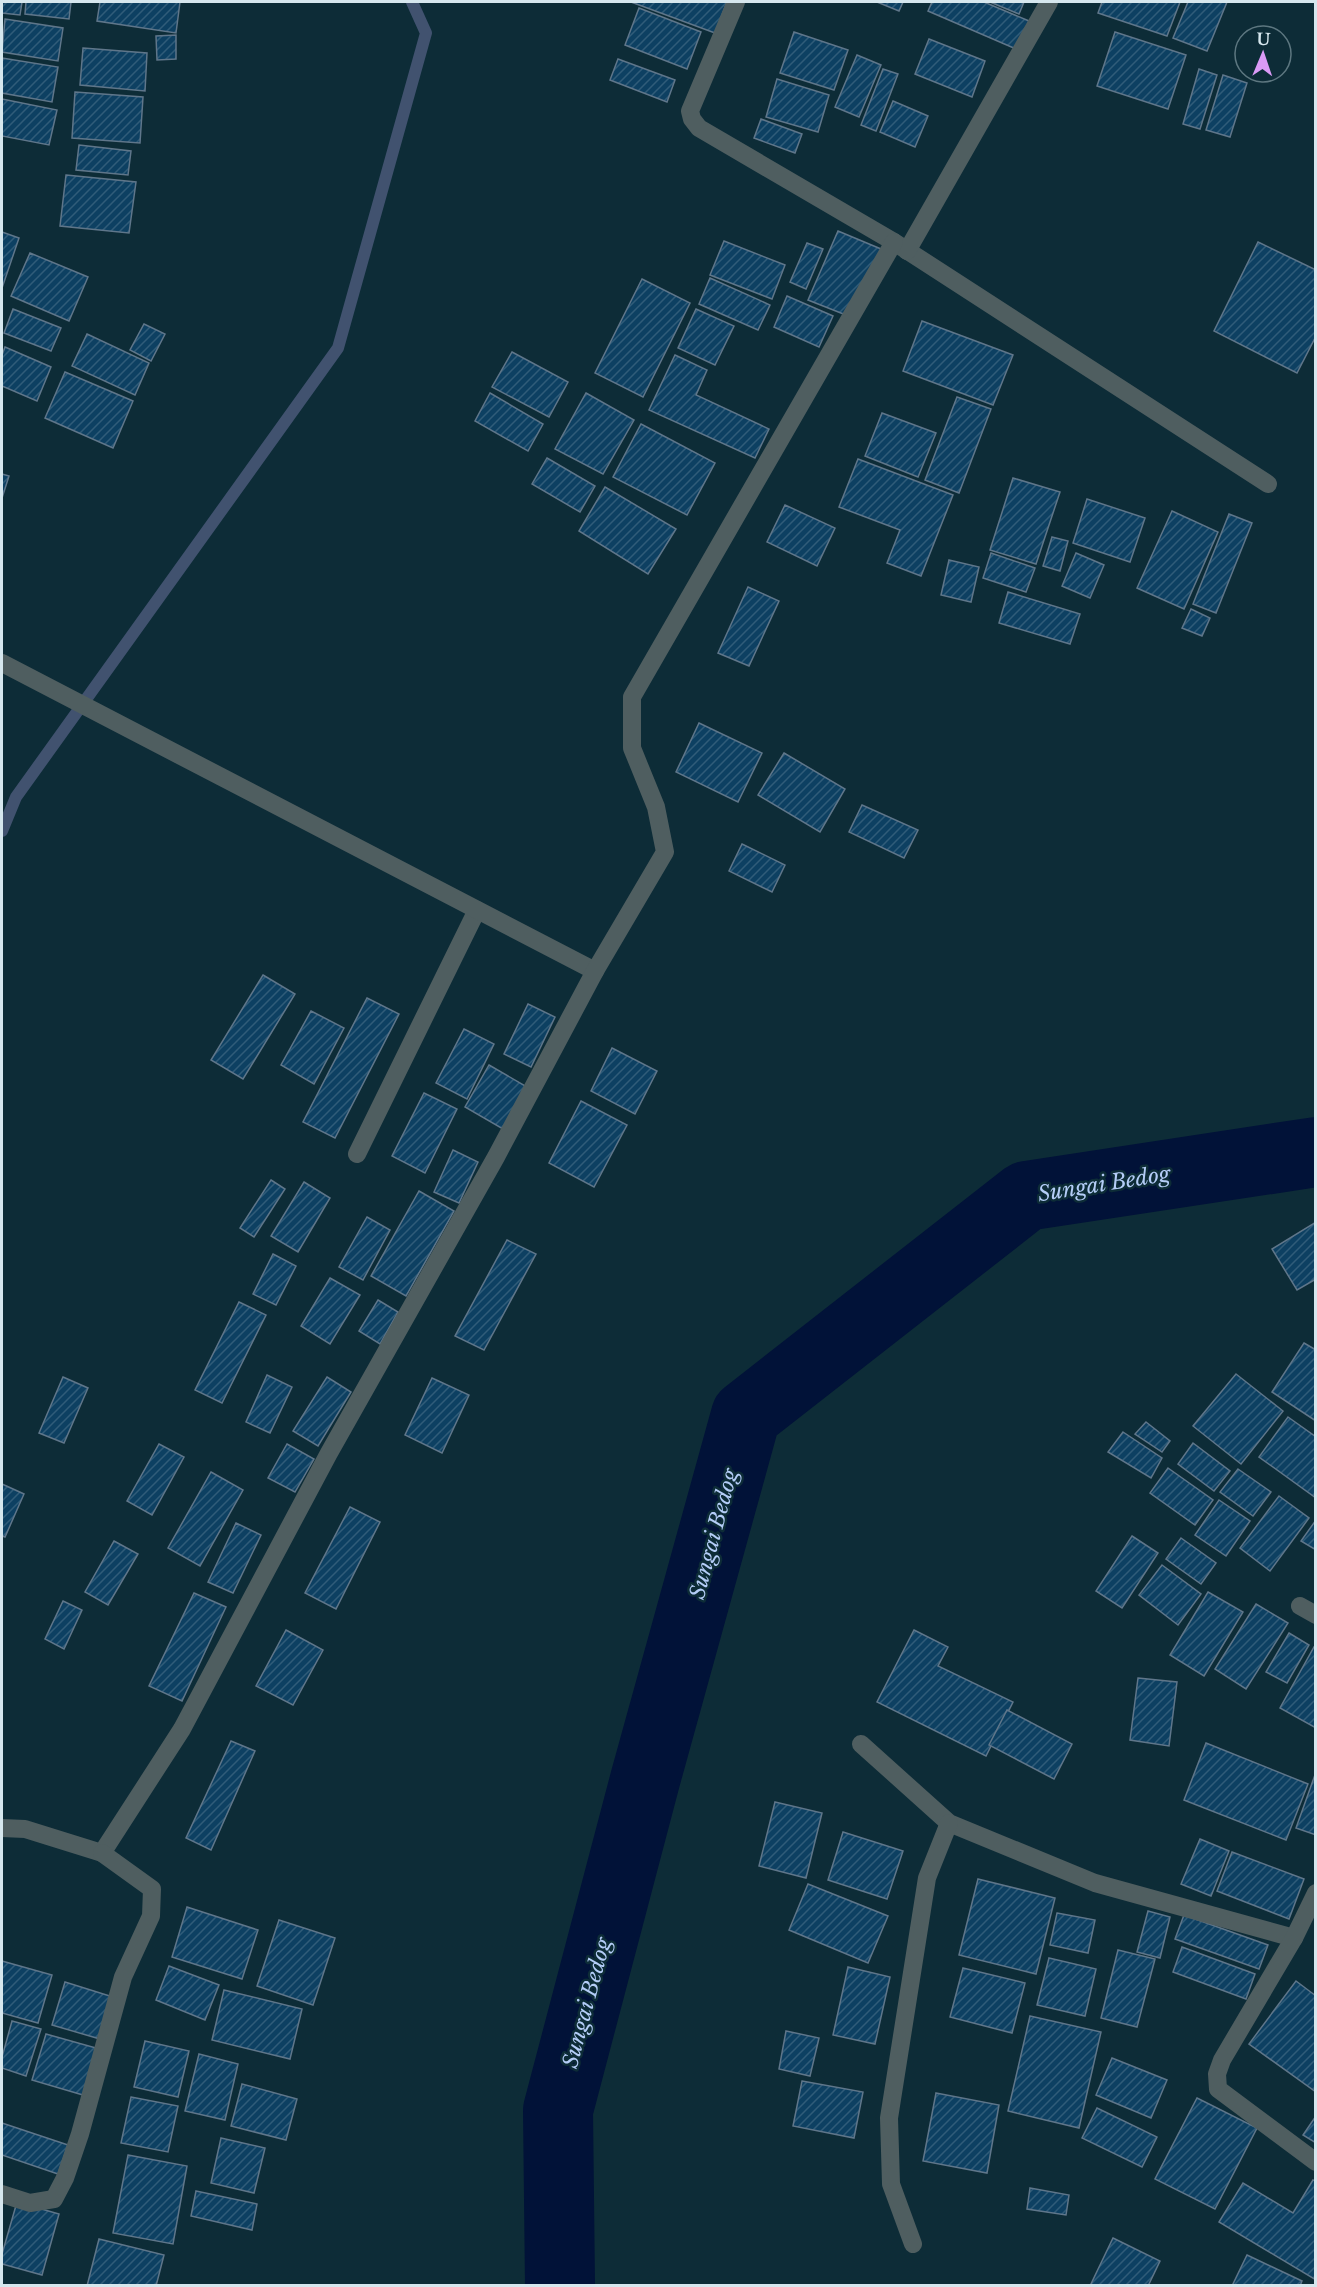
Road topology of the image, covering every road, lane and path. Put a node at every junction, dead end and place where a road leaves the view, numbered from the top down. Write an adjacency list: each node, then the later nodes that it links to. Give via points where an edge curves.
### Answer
1 (736, 2): 3 (street, via 690,111 692,119 709,134)
2 (1049, 2): 3 (street)
3 (901, 246): 4 (street); 7 (street, via 632,697 632,748 656,807 665,852)
4 (1268, 484)
5 (2, 663): 6 (street)
6 (477, 910): 7 (street); 8 (street)
7 (595, 971): 12 (street, via 182,1729)
8 (357, 1154)
9 (861, 1744): 10 (street)
10 (949, 1823): 14 (street, via 1095,1882); 17 (street, via 927,1878 889,2118 891,2184)
11 (2, 1828): 12 (street, via 25,1829)
12 (102, 1853): 16 (street, via 152,1889 151,1916 123,1977 80,2134 54,2199 30,2203)
13 (1316, 1893): 14 (street)
14 (1294, 1938): 15 (street, via 1222,2060 1216,2082 1218,2089)
15 (1316, 2162)
16 (2, 2194)
17 (913, 2244)

